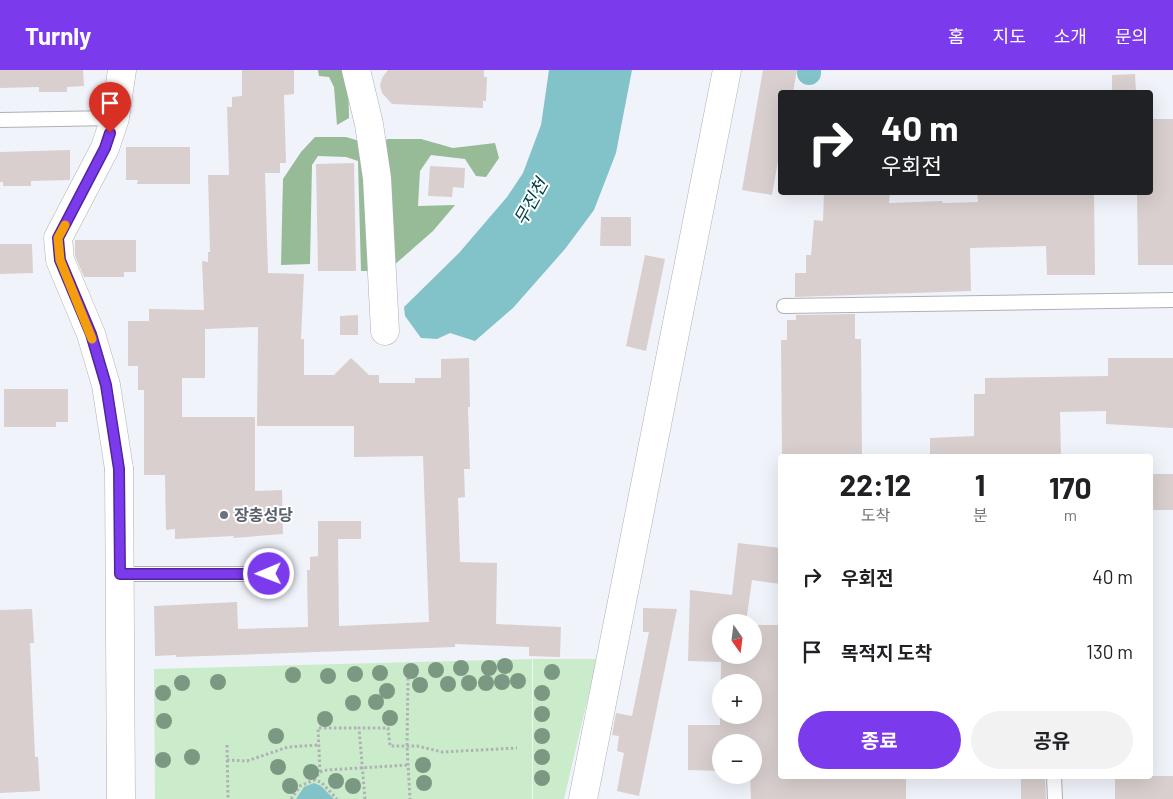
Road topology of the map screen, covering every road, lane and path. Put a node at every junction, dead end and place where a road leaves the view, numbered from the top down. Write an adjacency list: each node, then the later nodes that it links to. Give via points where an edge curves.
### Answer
1 (122, 70): 4 (street)
2 (356, 70): 8 (street, via 377,178)
3 (727, 70): 29 (street)
4 (115, 118): 5 (lane); 9 (street, via 105,148 58,238 60,260 91,334 106,385 119,469)
5 (0, 120)
6 (1173, 300): 7 (lane)
7 (784, 306)
8 (385, 331)
9 (120, 574): 10 (lane); 23 (street)
10 (269, 574)
11 (408, 678): 15 (path)
12 (359, 728): 14 (path, via 318,728); 15 (path, via 388,728 390,746); 19 (path)
13 (227, 745): 17 (path)
14 (318, 745): 17 (path, via 288,747 247,761); 20 (path)
15 (407, 746): 16 (path, via 442,752); 18 (path)
16 (517, 748)
17 (228, 760): 24 (path)
18 (408, 765): 19 (path); 28 (path)
19 (363, 767): 20 (path); 27 (path)
20 (320, 772): 22 (path)
21 (1054, 779): 30 (lane)
22 (314, 780): 25 (path, via 300,786); 26 (path, via 322,782)
23 (121, 799)
24 (228, 799)
25 (291, 799)
26 (337, 799)
27 (365, 799)
28 (410, 799)
29 (583, 799)
30 (1055, 799)

